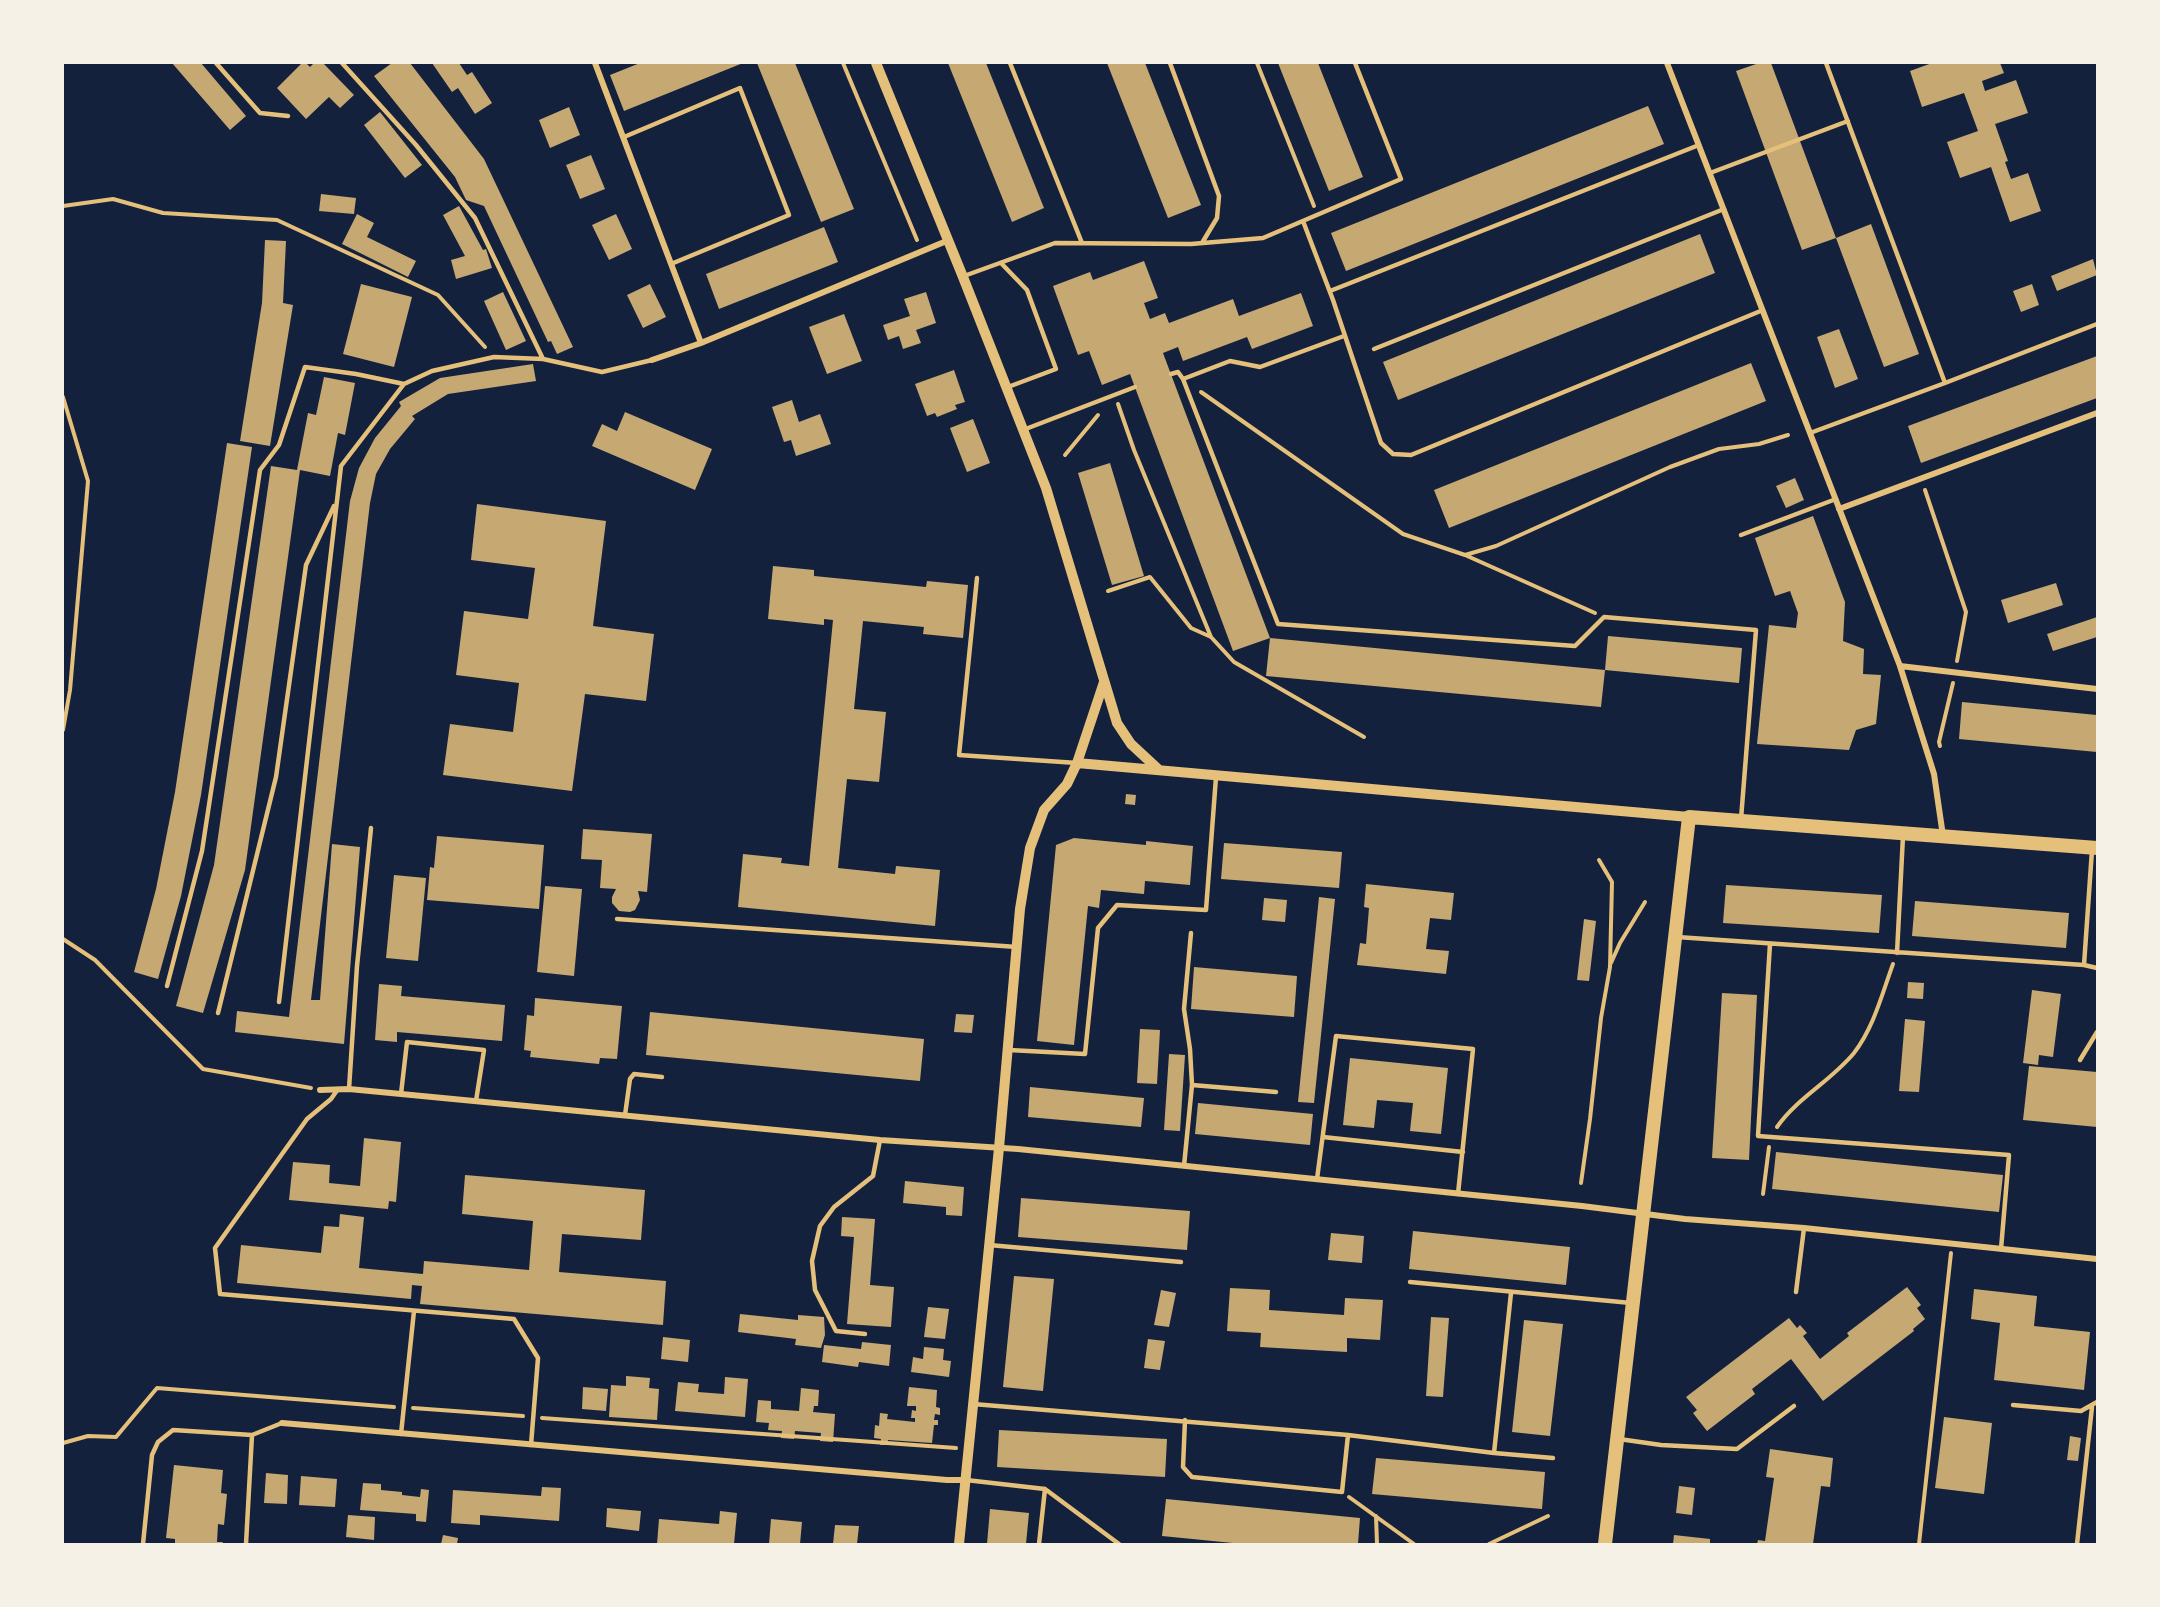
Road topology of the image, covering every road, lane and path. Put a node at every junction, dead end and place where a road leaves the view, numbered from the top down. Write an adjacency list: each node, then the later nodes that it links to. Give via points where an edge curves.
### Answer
1 (216, 63): 12 (lane, via 260,113)
2 (342, 63): 35 (lane, via 475,218)
3 (595, 63): 14 (street)
4 (843, 63): 24 (path)
5 (876, 63): 21 (street)
6 (1010, 63): 22 (lane)
7 (1170, 63): 23 (lane, via 1219,196 1217,218)
8 (1257, 63): 19 (path)
9 (1355, 63): 19 (lane, via 1401,179)
10 (1667, 63): 15 (street)
11 (1826, 63): 13 (lane)
12 (288, 116)
13 (1848, 121): 16 (lane); 39 (lane)
14 (624, 137): 26 (street); 26 (lane, via 740,88 789,215)
15 (1699, 145): 16 (street); 28 (lane)
16 (1710, 173): 18 (street)
17 (63, 206): 34 (path, via 113,199 163,213 277,220 438,295)
18 (1724, 209): 29 (street); 33 (lane)
19 (1317, 215): 20 (lane)
20 (1303, 221): 23 (lane, via 1263,238); 28 (lane)
21 (949, 240): 24 (street); 27 (street)
22 (1082, 243): 23 (lane); 25 (lane, via 1054,243)
23 (1202, 243)
24 (922, 252): 32 (street)
25 (1000, 263): 27 (lane); 41 (lane, via 1027,290 1056,369)
26 (671, 264): 32 (street)
27 (963, 277): 41 (street)
28 (1329, 291): 31 (lane)
29 (1763, 310): 31 (lane, via 1411,456 1393,454 1380,443); 47 (street)
30 (2097, 324): 39 (lane)
31 (1344, 336): 38 (lane, via 1260,367 1230,361)
32 (701, 343): 36 (street)
33 (1374, 349)
34 (494, 357): 35 (lane); 40 (lane, via 432,371)
35 (543, 359): 36 (lane, via 602,372)
36 (652, 360)
37 (1171, 374): 38 (lane, via 1178,372)
38 (1183, 379): 55 (path, via 1403,534); 58 (lane, via 1278,624 1575,646)
39 (1945, 383): 47 (lane)
40 (404, 384): 52 (lane, via 341,466); 88 (lane, via 304,367 279,445 260,470 202,851)
41 (1006, 387): 46 (street)
42 (1135, 387): 43 (lane)
43 (1114, 394): 46 (lane); 49 (path); 59 (path)
44 (63, 397): 64 (path, via 88,480)
45 (2097, 413): 50 (street)
46 (1023, 430): 62 (street, via 1046,488)
47 (1810, 433): 51 (street)
48 (1788, 435): 55 (path, via 1759,444 1719,449 1670,466 1496,546)
49 (1065, 455)
50 (1921, 479): 53 (street); 61 (path, via 1966,612)
51 (1836, 499): 53 (street); 54 (lane)
52 (337, 501): 89 (lane); 90 (lane, via 306,565 276,777)
53 (1839, 509): 60 (street)
54 (1741, 535)
55 (1465, 555): 58 (path)
56 (977, 578): 67 (lane, via 959,755)
57 (1108, 591): 59 (path, via 1150,577 1191,628)
58 (1604, 617): 71 (lane, via 1756,630)
59 (1211, 637): 65 (path, via 1234,662)
60 (1900, 666): 61 (street); 74 (street, via 1934,774)
61 (1955, 673): 63 (street); 66 (path, via 1939,742)
62 (1104, 682): 67 (street); 68 (street, via 1117,723 1131,744)
63 (2097, 689)
64 (63, 730)
65 (1364, 736)
66 (1941, 751)
67 (1077, 763): 68 (street); 83 (street, via 1067,784 1044,810 1030,848)
68 (1158, 769): 69 (street)
69 (1216, 774): 70 (street); 92 (lane, via 1206,910 1117,905 1098,928 1085,1054)
70 (1689, 817): 71 (main road); 80 (main road)
71 (1740, 821): 73 (main road)
72 (370, 828): 97 (lane)
73 (1904, 834): 74 (main road); 84 (lane)
74 (1943, 837): 75 (main road)
75 (2094, 848): 85 (lane)
76 (1599, 860): 86 (path, via 1612,882)
77 (1645, 902): 86 (path)
78 (617, 919): 83 (lane)
79 (1191, 933): 95 (lane, via 1184,1009)
80 (1675, 937): 82 (lane); 113 (main road)
81 (63, 939): 98 (path, via 94,960 203,1069)
82 (1770, 944): 84 (lane); 104 (lane, via 1758,1136)
83 (1017, 947): 92 (street)
84 (1897, 953): 85 (lane); 104 (path, via 1864,1038 1852,1054 1786,1114)
85 (2084, 965): 87 (lane)
86 (1610, 967): 110 (path, via 1600,1018)
87 (2097, 968)
88 (167, 986)
89 (279, 1002)
90 (218, 1013)
91 (2097, 1032): 93 (lane)
92 (1008, 1050): 106 (street)
93 (2080, 1060)
94 (662, 1077): 102 (lane, via 634,1074)
95 (1192, 1085): 99 (lane); 108 (lane)
96 (338, 1089): 97 (street); 98 (street); 124 (lane, via 307,1119 215,1248 220,1294)
97 (349, 1089): 100 (street)
98 (320, 1090)
99 (1276, 1092)
100 (401, 1094): 101 (street); 101 (lane, via 407,1042 484,1050)
101 (477, 1101): 102 (street)
102 (625, 1115): 105 (street)
103 (1323, 1137): 107 (lane); 107 (lane, via 1336,1036 1473,1049); 109 (lane)
104 (1770, 1137): 112 (path); 117 (lane, via 2009,1155)
105 (880, 1140): 106 (street); 125 (lane, via 873,1176 834,1207 820,1226 812,1261 816,1290 836,1331)
106 (999, 1148): 108 (street); 116 (street)
107 (1463, 1152): 111 (lane)
108 (1184, 1166): 109 (street)
109 (1317, 1179): 111 (street)
110 (1581, 1183)
111 (1458, 1194): 113 (street)
112 (1763, 1194)
113 (1643, 1213): 114 (street); 123 (main road)
114 (1804, 1228): 115 (street); 121 (lane)
115 (1952, 1243): 117 (street); 158 (path)
116 (989, 1245): 119 (lane); 127 (street)
117 (2001, 1249): 118 (street)
118 (2097, 1259)
119 (1181, 1262)
120 (1410, 1282): 122 (lane)
121 (1796, 1292)
122 (1511, 1293): 123 (lane); 142 (lane)
123 (1632, 1303): 138 (main road)
124 (414, 1311): 130 (lane); 132 (lane, via 514,1319 538,1358)
125 (865, 1334)
126 (2097, 1402): 131 (lane)
127 (973, 1404): 133 (lane); 141 (street)
128 (2013, 1405): 131 (lane, via 2081,1411)
129 (1794, 1406): 138 (lane, via 1737,1449)
130 (404, 1407): 132 (path); 135 (lane); 139 (path, via 157,1388 116,1437 88,1436)
131 (2092, 1407): 159 (lane)
132 (533, 1417): 140 (lane); 141 (path)
133 (1185, 1420): 137 (lane); 146 (lane, via 1183,1467 1192,1477)
134 (282, 1423): 135 (street); 136 (lane)
135 (401, 1434): 140 (street)
136 (252, 1435): 149 (lane, via 173,1430 158,1442 152,1455); 150 (lane)
137 (1348, 1435): 142 (lane); 146 (lane)
138 (1617, 1439): 157 (main road)
139 (63, 1443)
140 (531, 1445): 144 (street)
141 (970, 1448): 144 (street)
142 (1494, 1454): 143 (lane)
143 (1553, 1458)
144 (966, 1480): 145 (lane); 151 (street)
145 (1045, 1489): 152 (lane); 153 (lane)
146 (1342, 1492): 147 (path)
147 (1376, 1515): 154 (path); 155 (path)
148 (1548, 1516): 156 (path)
149 (143, 1544)
150 (246, 1544)
151 (959, 1544)
152 (1039, 1544)
153 (1119, 1544)
154 (1377, 1544)
155 (1414, 1544)
156 (1489, 1544)
157 (1605, 1544)
158 (1919, 1544)
159 (2077, 1544)

